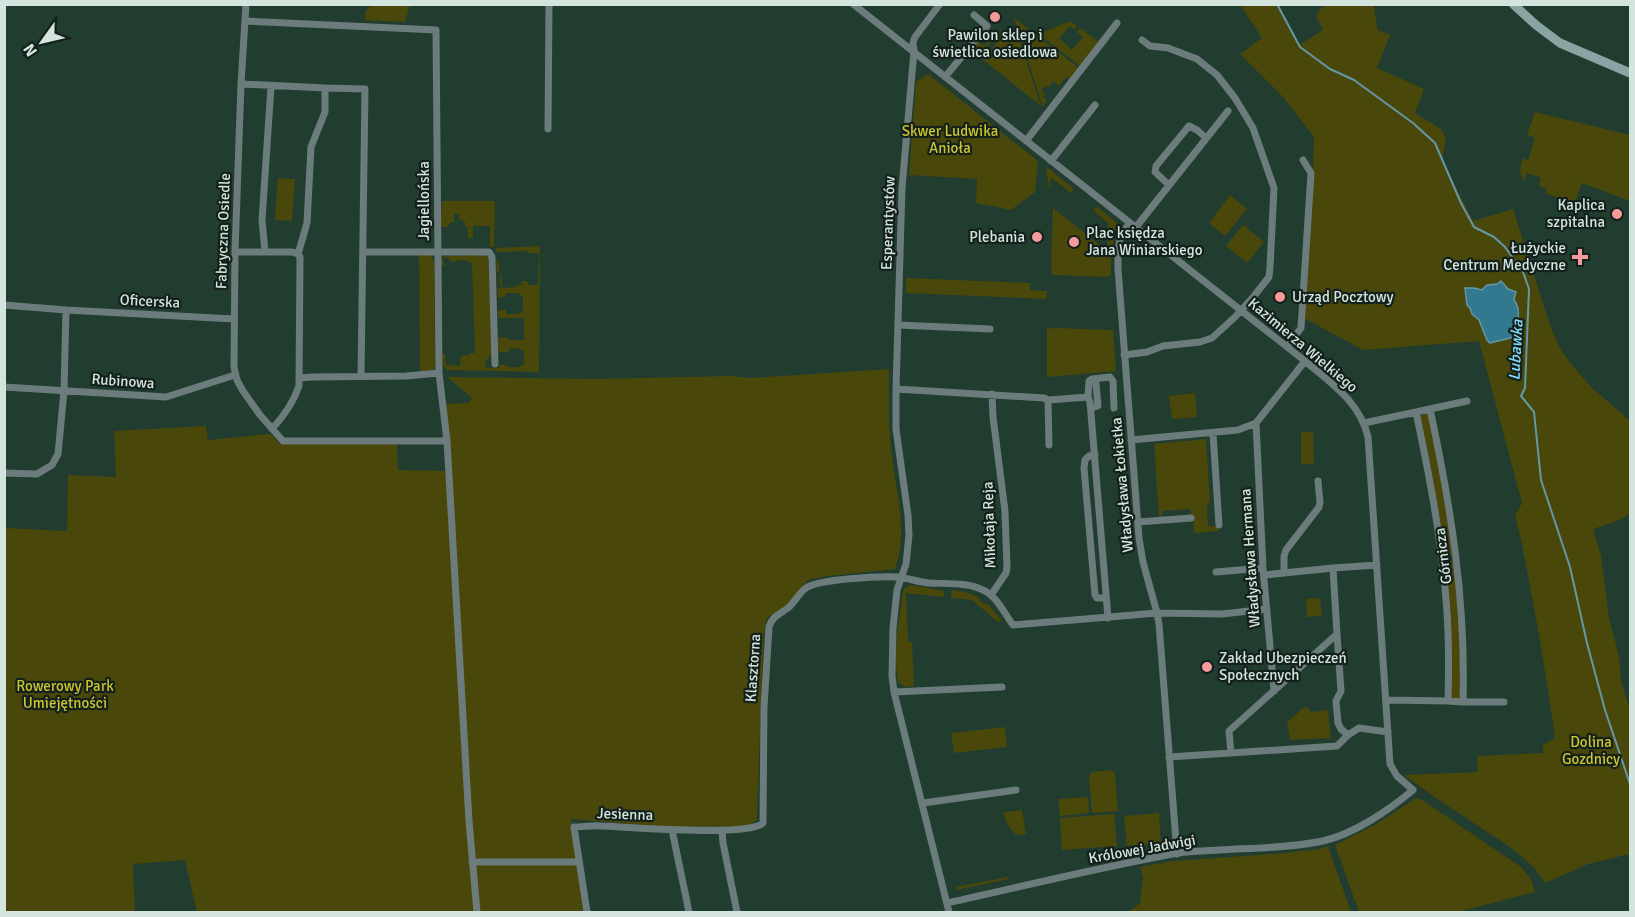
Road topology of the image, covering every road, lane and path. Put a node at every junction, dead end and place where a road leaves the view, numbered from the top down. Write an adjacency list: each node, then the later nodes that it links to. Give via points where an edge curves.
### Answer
1 (246, 4): 7 (street, Fabryczna Osiedle)
2 (549, 4): 18 (street)
3 (853, 4): 10 (street, Kazimierza Wielkiego)
4 (940, 4): 10 (street, Esperantystów, via 913,40)
5 (1513, 4): 11 (main road, via 1560,43)
6 (974, 15): 12 (street, via 987,26)
7 (244, 21): 13 (street, Fabryczna Osiedle); 28 (street, Jagiellońska, via 435,30)
8 (1117, 23): 20 (street)
9 (1142, 40): 32 (street, via 1150,46 1197,59 1218,77 1253,128 1274,188 1270,267 1269,277)
10 (914, 51): 12 (street, Kazimierza Wielkiego); 34 (street, Esperantystów, via 902,188)
11 (1630, 73)
12 (945, 77): 20 (street, Kazimierza Wielkiego)
13 (241, 84): 14 (street); 25 (street, Fabryczna Osiedle)
14 (271, 86): 15 (street); 26 (street, via 262,220)
15 (325, 88): 27 (street, via 365,89); 29 (street, via 325,112 311,147 307,223)
16 (1095, 105): 22 (street)
17 (1228, 111): 19 (street, Władysława Łokietka)
18 (548, 129)
19 (1206, 138): 23 (street, Władysława Łokietka); 23 (street, via 1189,126 1156,166 1155,172)
20 (1026, 141): 22 (street, Kazimierza Wielkiego)
21 (1303, 160): 36 (street, via 1311,173 1302,315 1300,328)
22 (1052, 161): 24 (street, Kazimierza Wielkiego)
23 (1169, 185): 24 (street, Władysława Łokietka)
24 (1132, 225): 32 (street, Kazimierza Wielkiego); 37 (street, Władysława Łokietka, via 1120,239 1118,260)
25 (235, 252): 26 (street); 33 (street, Fabryczna Osiedle)
26 (265, 252): 29 (street)
27 (363, 252): 28 (street); 42 (street)
28 (438, 252): 39 (street, via 491,254); 40 (street, Jagiellońska)
29 (298, 254): 43 (street)
30 (4, 305): 31 (street, Oficerska)
31 (66, 310): 33 (street, Oficerska); 47 (street)
32 (1241, 310): 36 (street, Kazimierza Wielkiego); 37 (street, via 1209,340)
33 (234, 319): 41 (street, Fabryczna Osiedle)
34 (898, 325): 35 (street); 46 (street, Esperantystów)
35 (990, 329)
36 (1287, 347): 38 (street, Kazimierza Wielkiego)
37 (1124, 355): 60 (street, Władysława Łokietka)
38 (1305, 361): 56 (street); 57 (street, Kazimierza Wielkiego, via 1342,392)
39 (495, 364)
40 (439, 373): 42 (street); 61 (street, Jagiellońska)
41 (235, 375): 47 (street, Rubinowa, via 166,398); 58 (street, Fabryczna Osiedle)
42 (360, 376): 43 (street)
43 (299, 378): 58 (street, via 296,393)
44 (1096, 384): 52 (street, via 1098,406)
45 (4, 387): 47 (street, Rubinowa)
46 (896, 389): 48 (street); 76 (street, Esperantystów, via 896,429 909,515 906,564)
47 (63, 391): 64 (street, via 59,449 52,465 37,474)
48 (992, 394): 50 (street); 77 (street, Mikołaja Reja, via 1007,567)
49 (1088, 397): 50 (street); 52 (street); 53 (street, via 1089,381 1110,377)
50 (1046, 399): 62 (street)
51 (1467, 401): 54 (street)
52 (1091, 408): 63 (street)
53 (1114, 408)
54 (1430, 409): 55 (street); 69 (street, Górnicza)
55 (1416, 412): 57 (street); 70 (street, Górnicza)
56 (1256, 423): 59 (street); 74 (street, Władysława Hermana)
57 (1365, 423): 71 (street, Kazimierza Wielkiego)
58 (272, 429): 61 (street, Fabryczna Osiedle, via 285,441)
59 (1213, 433): 60 (street); 68 (street)
60 (1131, 440): 67 (street, Władysława Łokietka)
61 (447, 441): 102 (street, Jagiellońska)
62 (1049, 445)
63 (1095, 455): 78 (street); 78 (street, via 1083,463 1095,595)
64 (4, 473)
65 (1318, 481): 75 (street, via 1320,502 1286,550)
66 (1191, 518): 67 (street)
67 (1138, 522): 80 (street, Władysława Łokietka, via 1143,562)
68 (1219, 525)
69 (1457, 557): 70 (street); 88 (street, Górnicza)
70 (1443, 559): 87 (street, Górnicza)
71 (1377, 565): 72 (street); 86 (street, Kazimierza Wielkiego)
72 (1333, 568): 75 (street); 82 (street)
73 (1216, 572): 74 (street)
74 (1263, 572): 75 (street); 79 (street, Władysława Hermana)
75 (1284, 573)
76 (901, 578): 77 (street, Mikołaja Reja, via 975,586); 85 (street, Esperantystów, via 892,650); 97 (street, Klasztorna, via 812,584 771,621)
77 (991, 595): 81 (street, via 1013,625)
78 (1106, 598): 81 (street)
79 (1267, 609): 80 (street, via 1222,614); 84 (street, Władysława Hermana)
80 (1157, 613): 81 (street); 93 (street, Władysława Łokietka)
81 (1108, 618)
82 (1337, 634): 84 (street); 91 (street, via 1341,691 1336,701 1338,723)
83 (1002, 687): 85 (street)
84 (1274, 691): 92 (street, via 1230,731)
85 (894, 692): 96 (street)
86 (1386, 700): 87 (street); 90 (street, Kazimierza Wielkiego)
87 (1448, 701): 88 (street)
88 (1463, 702): 89 (street)
89 (1504, 702)
90 (1388, 732): 91 (street, via 1359,728); 95 (street, Kazimierza Wielkiego, via 1393,771 1413,790)
91 (1348, 735): 92 (street, via 1337,746)
92 (1232, 753): 93 (street)
93 (1169, 757): 100 (street, Władysława Łokietka)
94 (1016, 790): 96 (street)
95 (1405, 797): 100 (street, Królowej Jadwigi, via 1345,834 1323,841)
96 (922, 802): 103 (street)
97 (760, 826): 99 (street, Jesienna)
98 (672, 830): 99 (street, Jesienna); 101 (street, Jesienna, via 574,827); 106 (street)
99 (722, 830): 107 (street)
100 (1177, 854): 103 (street, Królowej Jadwigi)
101 (579, 861): 102 (street); 105 (street, Jesienna)
102 (472, 862): 104 (street, Jagiellońska)
103 (947, 903): 108 (street)
104 (477, 912)
105 (587, 912)
106 (688, 912)
107 (736, 912)
108 (949, 912)

